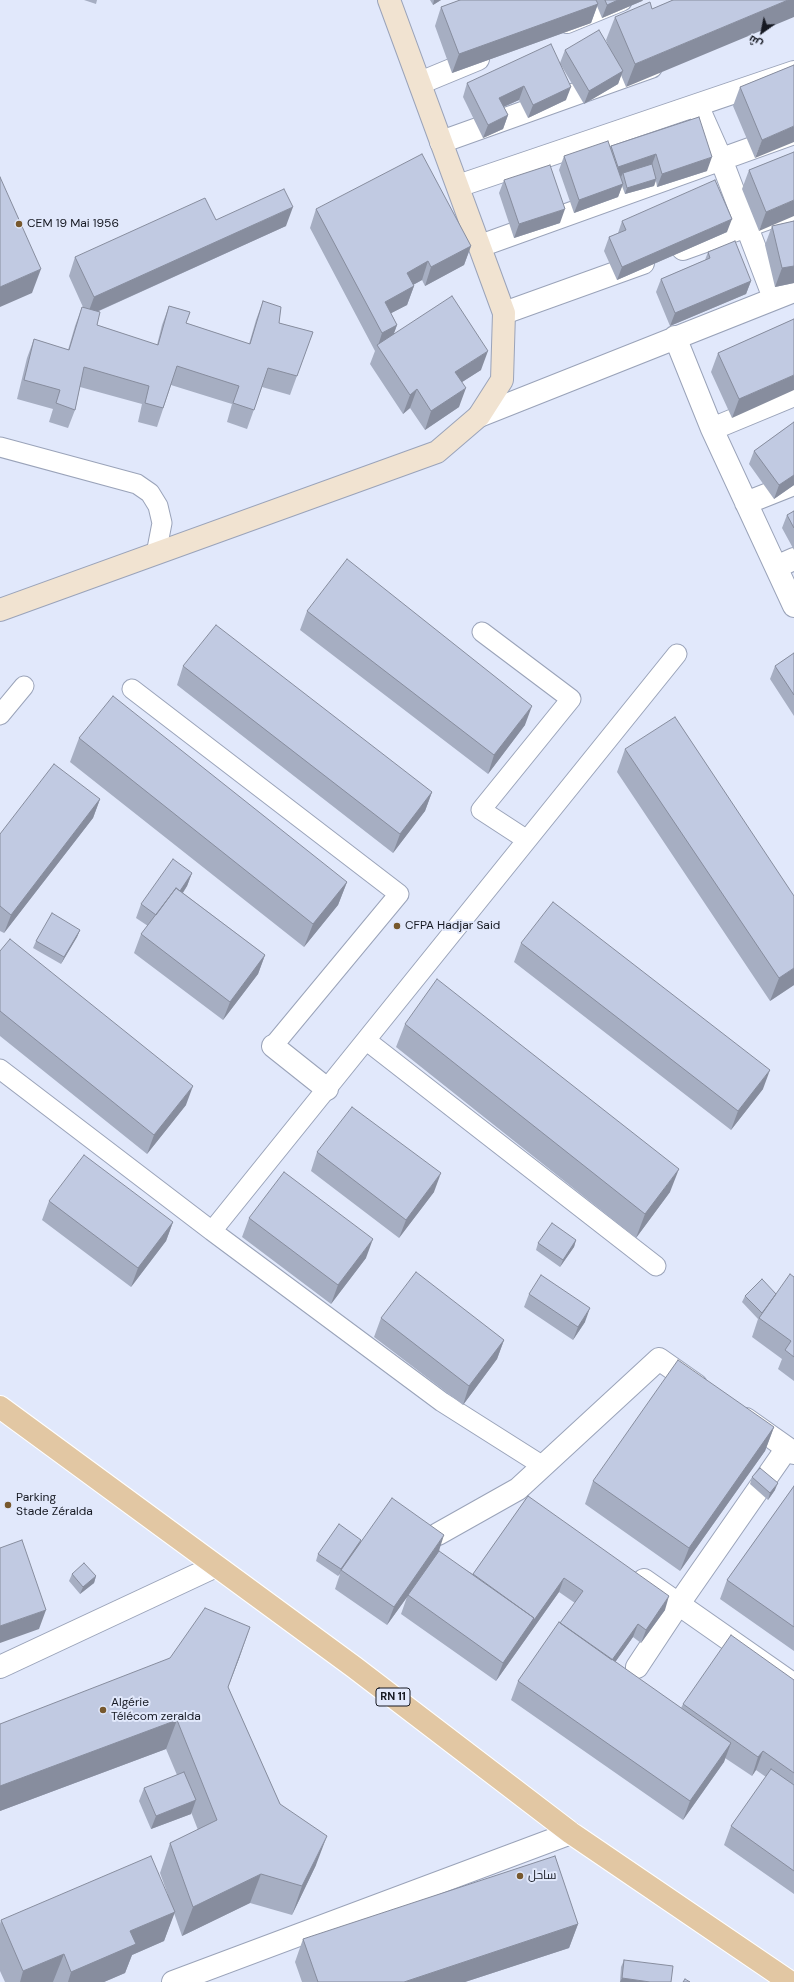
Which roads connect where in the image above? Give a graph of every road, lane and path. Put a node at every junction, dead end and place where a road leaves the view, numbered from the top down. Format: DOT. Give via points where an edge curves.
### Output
graph roads {
  1 [pos="621,0"];
  2 [pos="392,1"];
  3 [pos="549,30"];
  4 [pos="499,50"];
  5 [pos="666,62"];
  6 [pos="794,72"];
  7 [pos="420,83"];
  8 [pos="697,105"];
  9 [pos="794,133"];
  10 [pos="441,142"];
  11 [pos="721,159"];
  12 [pos="458,186"];
  13 [pos="794,210"];
  14 [pos="746,227"];
  15 [pos="480,246"];
  16 [pos="784,294"];
  17 [pos="504,313"];
  18 [pos="675,337"];
  19 [pos="794,395"];
  20 [pos="479,416"];
  21 [pos="712,429"];
  22 [pos="0,447"];
  23 [pos="794,484"];
  24 [pos="746,503"];
  25 [pos="156,554"];
  26 [pos="785,563"];
  27 [pos="794,606"];
  28 [pos="0,610"];
  29 [pos="482,632"];
  30 [pos="677,654"];
  31 [pos="24,686"];
  32 [pos="132,689"];
  33 [pos="0,714"];
  34 [pos="527,840"];
  35 [pos="367,1042"];
  36 [pos="273,1046"];
  37 [pos="0,1069"];
  38 [pos="327,1089"];
  39 [pos="212,1232"];
  40 [pos="656,1266"];
  41 [pos="711,1395"];
  42 [pos="0,1407"];
  43 [pos="730,1408"];
  44 [pos="791,1451"];
  45 [pos="544,1466"];
  46 [pos="518,1489"];
  47 [pos="537,1503"];
  48 [pos="438,1534"];
  49 [pos="216,1566"];
  50 [pos="627,1568"];
  51 [pos="678,1605"];
  52 [pos="0,1667"];
  53 [pos="637,1667"];
  54 [pos="794,1685"];
  55 [pos="572,1833"];
  56 [pos="172,1982"];
  57 [pos="790,1982"];
  1 -- 3 [label="street"];
  2 -- 7 [label="main road"];
  4 -- 7 [label="street"];
  5 -- 10 [label="street"];
  6 -- 8 [label="street"];
  7 -- 10 [label="main road"];
  8 -- 11 [label="street"];
  8 -- 12 [label="street"];
  9 -- 11 [label="street"];
  10 -- 12 [label="main road"];
  11 -- 14 [label="street"];
  11 -- 15 [label="street"];
  12 -- 15 [label="main road"];
  13 -- 14 [label="street"];
  14 -- 16 [label="street"];
  14 -- 17 [label="street"];
  15 -- 17 [label="main road"];
  16 -- 18 [label="street"];
  17 -- 20 [label="main road" via="502,380"];
  18 -- 20 [label="street"];
  18 -- 21 [label="street"];
  19 -- 21 [label="street"];
  20 -- 25 [label="main road" via="437,452"];
  21 -- 24 [label="street"];
  22 -- 25 [label="lane" via="137,484 150,493 158,506 162,523"];
  23 -- 24 [label="street"];
  24 -- 26 [label="street"];
  25 -- 28 [label="main road"];
  26 -- 27 [label="street"];
  29 -- 34 [label="lane" via="571,699 481,810"];
  30 -- 34 [label="lane"];
  31 -- 33 [label="lane"];
  32 -- 36 [label="lane" via="399,894"];
  34 -- 35 [label="lane"];
  35 -- 38 [label="lane"];
  35 -- 40 [label="lane"];
  36 -- 38 [label="street"];
  37 -- 39 [label="lane"];
  38 -- 39 [label="lane"];
  39 -- 45 [label="lane" via="442,1402"];
  41 -- 45 [label="street" via="659,1359"];
  42 -- 49 [label="main road, RN 11"];
  43 -- 44 [label="street"];
  44 -- 51 [label="street"];
  45 -- 46 [label="street"];
  46 -- 47 [label="street"];
  46 -- 48 [label="street"];
  49 -- 52 [label="street"];
  49 -- 55 [label="main road, RN 11"];
  50 -- 51 [label="street"];
  51 -- 53 [label="street"];
  51 -- 54 [label="street"];
  55 -- 56 [label="street"];
  55 -- 57 [label="main road, RN 11"];
}
